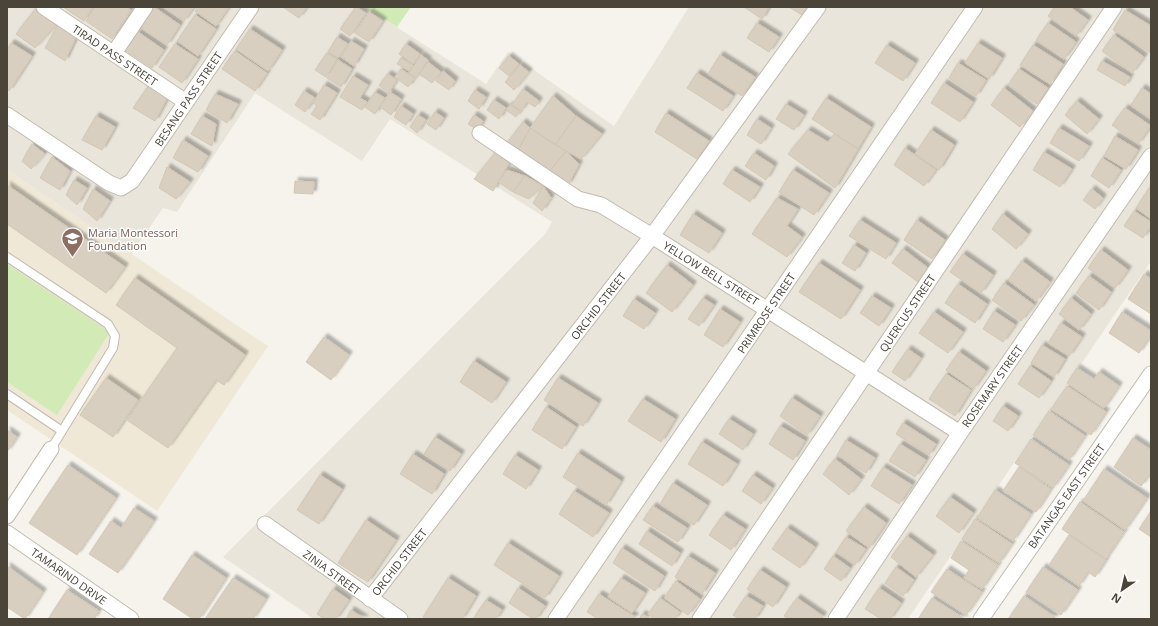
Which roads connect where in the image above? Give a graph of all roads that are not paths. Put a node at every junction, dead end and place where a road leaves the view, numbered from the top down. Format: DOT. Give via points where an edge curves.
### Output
graph roads {
  1 [pos="44,7"];
  2 [pos="145,7"];
  3 [pos="252,7"];
  4 [pos="818,7"];
  5 [pos="976,7"];
  6 [pos="1114,7"];
  7 [pos="114,53"];
  8 [pos="186,102"];
  9 [pos="7,115"];
  10 [pos="480,133"];
  11 [pos="1151,156"];
  12 [pos="652,236"];
  13 [pos="7,257"];
  14 [pos="768,310"];
  15 [pos="867,372"];
  16 [pos="1151,374"];
  17 [pos="7,394"];
  18 [pos="62,431"];
  19 [pos="960,433"];
  20 [pos="51,449"];
  21 [pos="7,516"];
  22 [pos="265,524"];
  23 [pos="7,533"];
  24 [pos="370,599"];
  25 [pos="131,619"];
  26 [pos="400,619"];
  27 [pos="556,619"];
  28 [pos="700,619"];
  29 [pos="836,619"];
  30 [pos="981,619"];
  1 -- 7 [label="street, TIRAD PASS STREET"];
  2 -- 7 [label="street"];
  3 -- 8 [label="street, BESANG PASS STREET"];
  4 -- 12 [label="street, ORCHID STREET"];
  5 -- 14 [label="street, PRIMROSE STREET"];
  6 -- 15 [label="street, QUERCUS STREET"];
  7 -- 8 [label="street, TIRAD PASS STREET"];
  8 -- 9 [label="street, BESANG PASS STREET" via="132,181 121,188 109,183"];
  10 -- 12 [label="street, YELLOW BELL STREET" via="578,199 601,205"];
  11 -- 19 [label="street, ROSEMARY STREET"];
  12 -- 14 [label="street, YELLOW BELL STREET"];
  12 -- 24 [label="street, ORCHID STREET"];
  13 -- 18 [label="lane" via="108,324 115,336 113,348"];
  14 -- 15 [label="street, YELLOW BELL STREET"];
  14 -- 27 [label="street, PRIMROSE STREET"];
  15 -- 19 [label="street, YELLOW BELL STREET"];
  15 -- 28 [label="street, QUERCUS STREET"];
  16 -- 30 [label="street, BATANGAS EAST STREET"];
  17 -- 18 [label="lane"];
  18 -- 20 [label="lane"];
  19 -- 29 [label="street, ROSEMARY STREET"];
  20 -- 21 [label="street"];
  22 -- 24 [label="street, ZINIA STREET"];
  23 -- 25 [label="street, TAMARIND DRIVE"];
  24 -- 26 [label="street, ZINIA STREET"];
}
